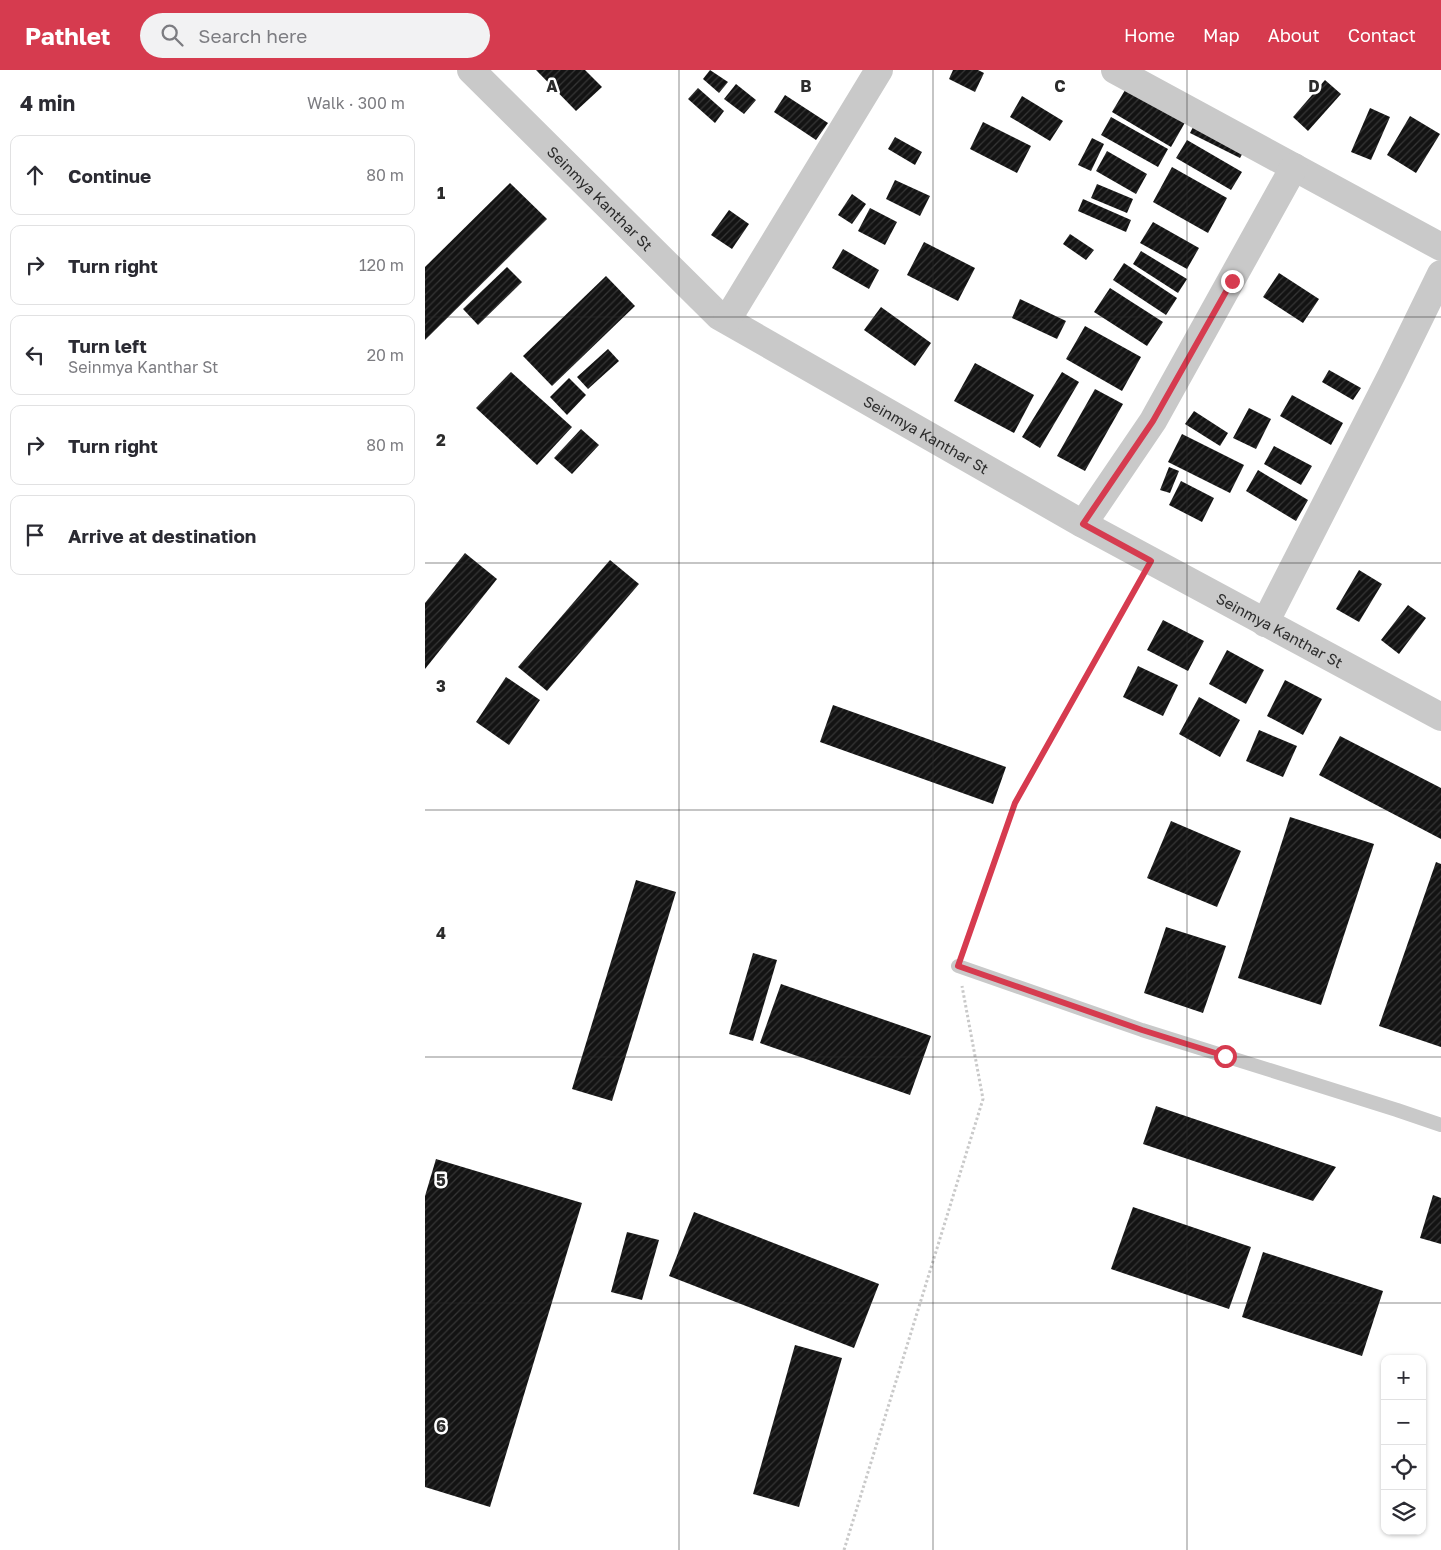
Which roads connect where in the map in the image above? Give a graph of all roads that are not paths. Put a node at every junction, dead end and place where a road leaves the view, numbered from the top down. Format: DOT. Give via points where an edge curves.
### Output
graph roads {
  1 [pos="471,70"];
  2 [pos="879,70"];
  3 [pos="1115,70"];
  4 [pos="1294,167"];
  5 [pos="1441,247"];
  6 [pos="1441,274"];
  7 [pos="727,320"];
  8 [pos="1083,524"];
  9 [pos="1265,623"];
  10 [pos="1441,717"];
  11 [pos="958,966"];
  12 [pos="1441,1125"];
  1 -- 7 [label="street, Seinmya Kanthar St" via="719,316"];
  2 -- 7 [label="street"];
  3 -- 4 [label="street"];
  4 -- 5 [label="street"];
  4 -- 8 [label="street" via="1153,421"];
  6 -- 9 [label="street"];
  7 -- 8 [label="street, Seinmya Kanthar St"];
  8 -- 9 [label="street, Seinmya Kanthar St"];
  9 -- 10 [label="street, Seinmya Kanthar St"];
  11 -- 12 [label="lane" via="1142,1030"];
}
